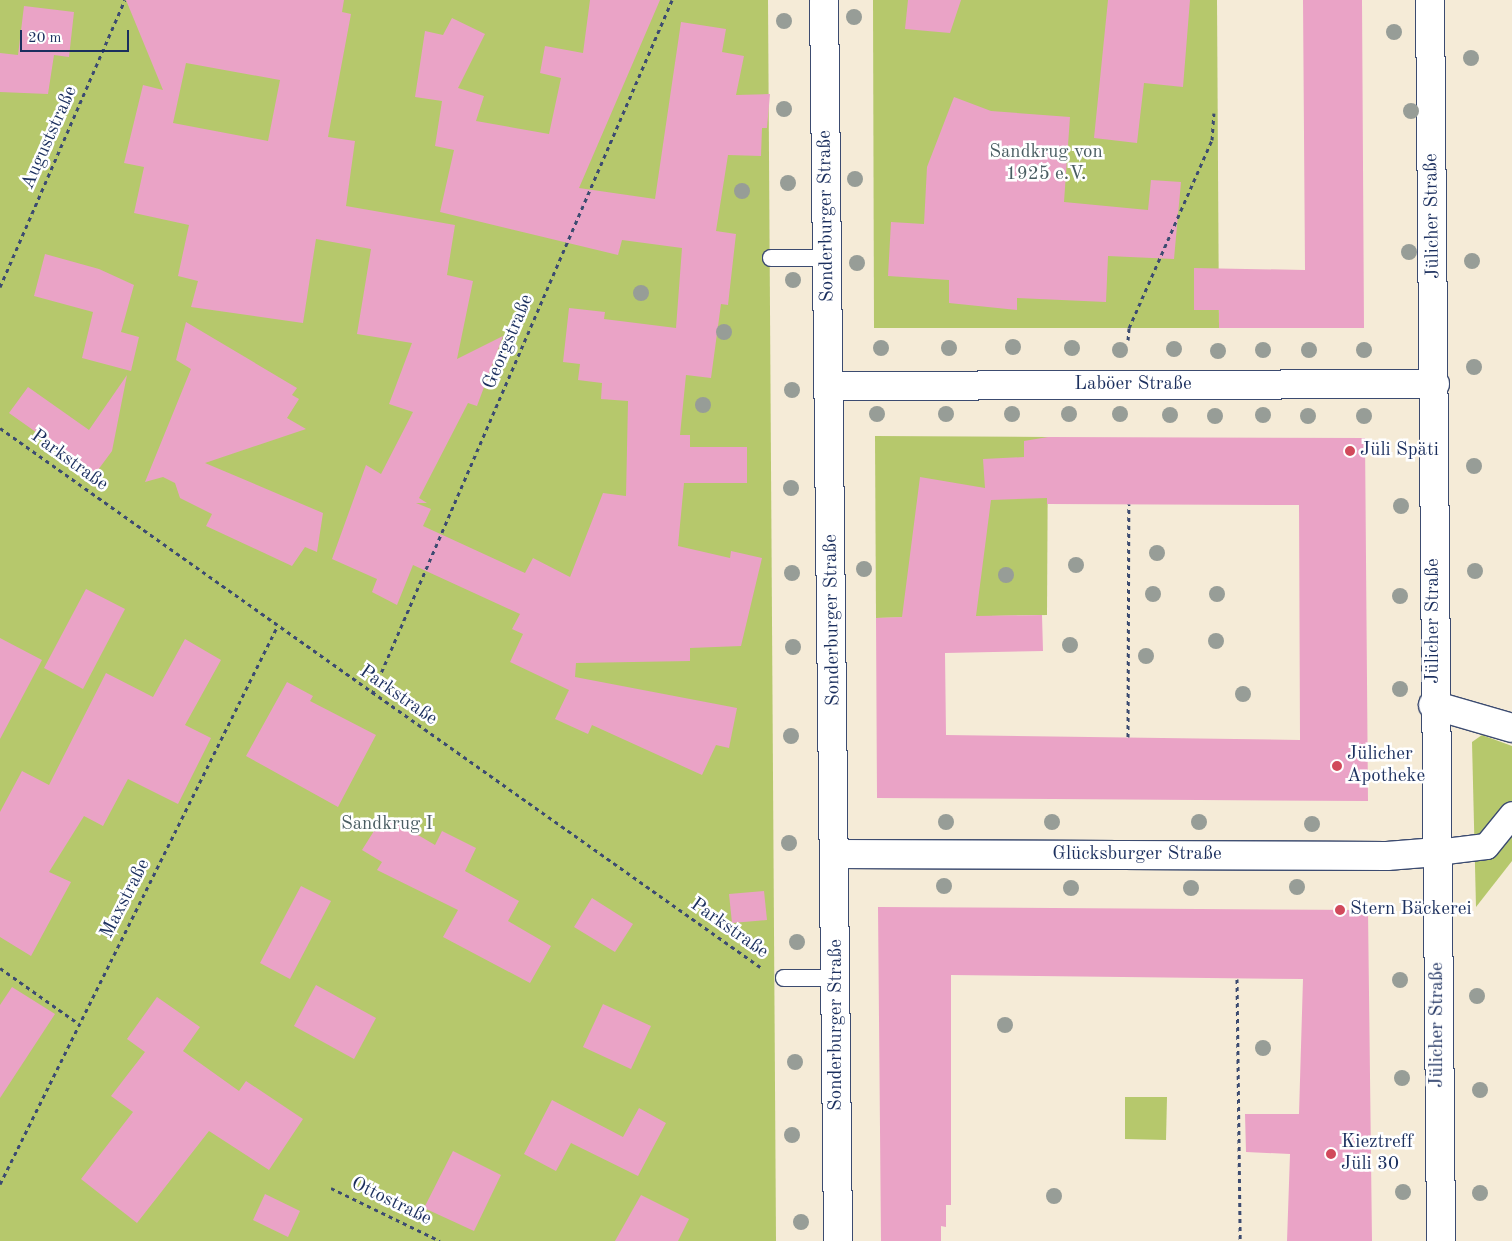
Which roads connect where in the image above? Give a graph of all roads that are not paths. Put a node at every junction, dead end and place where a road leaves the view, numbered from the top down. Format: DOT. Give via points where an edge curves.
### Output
graph roads {
  1 [pos="824,0"];
  2 [pos="1430,0"];
  3 [pos="771,258"];
  4 [pos="828,258"];
  5 [pos="1435,384"];
  6 [pos="831,386"];
  7 [pos="1433,705"];
  8 [pos="1512,728"];
  9 [pos="1512,814"];
  10 [pos="1437,852"];
  11 [pos="836,854"];
  12 [pos="784,978"];
  13 [pos="836,978"];
  14 [pos="838,1241"];
  15 [pos="1441,1241"];
  1 -- 4 [label="street, Sonderburger Straße"];
  2 -- 5 [label="street, Jülicher Straße"];
  3 -- 4 [label="lane"];
  4 -- 6 [label="street, Sonderburger Straße"];
  5 -- 6 [label="street, Laböer Straße"];
  5 -- 7 [label="street, Jülicher Straße"];
  6 -- 11 [label="street, Sonderburger Straße"];
  7 -- 8 [label="street"];
  7 -- 10 [label="street, Jülicher Straße"];
  9 -- 10 [label="street" via="1486,846"];
  10 -- 11 [label="street, Glücksburger Straße" via="1387,856"];
  10 -- 15 [label="street, Jülicher Straße"];
  11 -- 13 [label="street, Sonderburger Straße"];
  12 -- 13 [label="lane"];
  13 -- 14 [label="street, Sonderburger Straße"];
}
